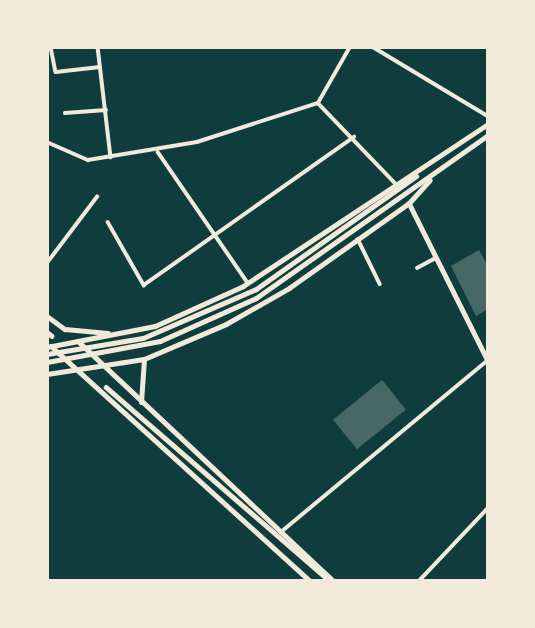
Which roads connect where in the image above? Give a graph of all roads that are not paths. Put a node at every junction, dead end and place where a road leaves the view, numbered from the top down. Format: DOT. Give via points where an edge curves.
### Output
graph roads {
  1 [pos="51,47"];
  2 [pos="98,47"];
  3 [pos="350,47"];
  4 [pos="373,47"];
  5 [pos="100,66"];
  6 [pos="318,103"];
  7 [pos="106,110"];
  8 [pos="65,113"];
  9 [pos="488,116"];
  10 [pos="488,124"];
  11 [pos="488,135"];
  12 [pos="354,137"];
  13 [pos="47,142"];
  14 [pos="158,152"];
  15 [pos="111,157"];
  16 [pos="421,172"];
  17 [pos="430,178"];
  18 [pos="396,184"];
  19 [pos="97,197"];
  20 [pos="409,203"];
  21 [pos="108,222"];
  22 [pos="212,235"];
  23 [pos="358,239"];
  24 [pos="436,258"];
  25 [pos="47,263"];
  26 [pos="417,268"];
  27 [pos="247,283"];
  28 [pos="380,284"];
  29 [pos="47,316"];
  30 [pos="126,334"];
  31 [pos="78,341"];
  32 [pos="49,346"];
  33 [pos="47,354"];
  34 [pos="144,359"];
  35 [pos="488,360"];
  36 [pos="47,362"];
  37 [pos="102,365"];
  38 [pos="74,370"];
  39 [pos="47,374"];
  40 [pos="106,387"];
  41 [pos="141,402"];
  42 [pos="488,508"];
  43 [pos="281,533"];
  44 [pos="310,581"];
  45 [pos="332,581"];
  46 [pos="419,581"];
  1 -- 5 [label="street" via="56,72"];
  2 -- 5 [label="street"];
  3 -- 6 [label="street"];
  4 -- 9 [label="street"];
  5 -- 7 [label="street"];
  6 -- 12 [label="street"];
  6 -- 14 [label="street"];
  7 -- 8 [label="street"];
  7 -- 15 [label="street"];
  10 -- 16 [label="main road"];
  11 -- 17 [label="main road"];
  12 -- 18 [label="street"];
  12 -- 22 [label="street"];
  13 -- 15 [label="street" via="72,157"];
  14 -- 15 [label="street"];
  14 -- 22 [label="street"];
  16 -- 18 [label="main road"];
  16 -- 33 [label="main road" via="256,289 170,329"];
  17 -- 20 [label="main road"];
  17 -- 36 [label="main road" via="256,298 160,341"];
  18 -- 27 [label="main road"];
  19 -- 25 [label="street"];
  20 -- 23 [label="main road"];
  20 -- 24 [label="main road"];
  21 -- 22 [label="street" via="144,285"];
  22 -- 27 [label="street"];
  23 -- 28 [label="street"];
  23 -- 34 [label="main road" via="226,324"];
  24 -- 26 [label="street"];
  24 -- 35 [label="main road"];
  27 -- 30 [label="main road"];
  29 -- 30 [label="main road" via="65,329"];
  30 -- 31 [label="main road"];
  31 -- 32 [label="main road"];
  31 -- 37 [label="main road"];
  32 -- 38 [label="main road"];
  34 -- 37 [label="main road"];
  34 -- 41 [label="main road"];
  35 -- 43 [label="street"];
  37 -- 38 [label="main road"];
  37 -- 41 [label="main road"];
  38 -- 39 [label="main road"];
  38 -- 44 [label="main road"];
  40 -- 45 [label="main road"];
  41 -- 43 [label="main road"];
  42 -- 46 [label="street"];
  43 -- 45 [label="main road"];
}
